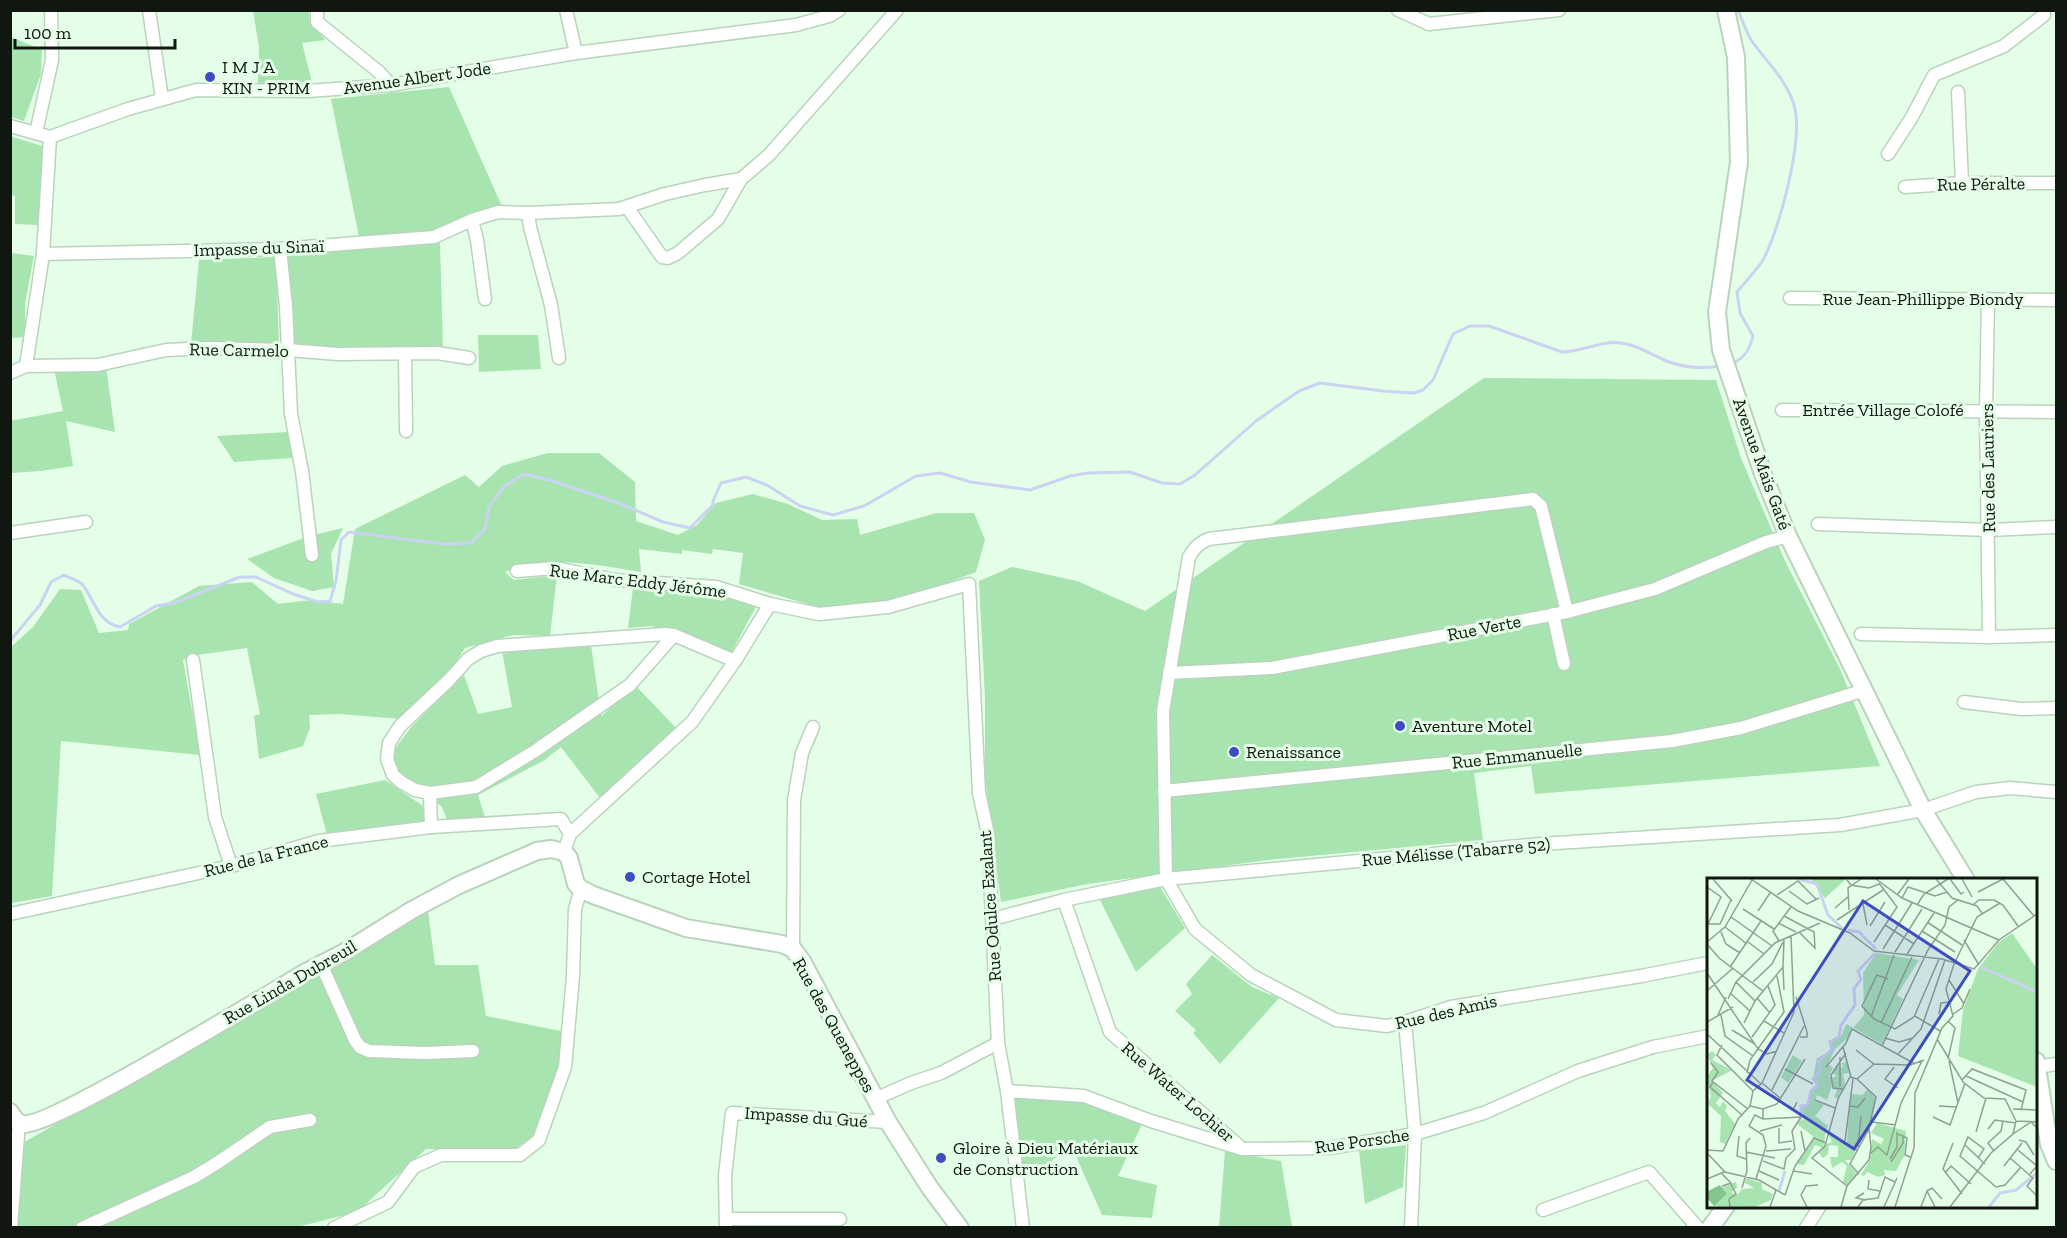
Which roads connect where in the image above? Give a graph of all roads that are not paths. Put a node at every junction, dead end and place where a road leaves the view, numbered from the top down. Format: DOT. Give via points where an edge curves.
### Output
graph roads {
  1 [pos="51,10"];
  2 [pos="149,10"];
  3 [pos="317,10"];
  4 [pos="566,10"];
  5 [pos="897,10"];
  6 [pos="1398,10"];
  7 [pos="1559,10"];
  8 [pos="1726,10"];
  9 [pos="834,14"];
  10 [pos="2046,14"];
  11 [pos="576,53"];
  12 [pos="391,86"];
  13 [pos="1958,92"];
  14 [pos="162,99"];
  15 [pos="10,126"];
  16 [pos="36,133"];
  17 [pos="50,136"];
  18 [pos="1888,154"];
  19 [pos="741,179"];
  20 [pos="1962,183"];
  21 [pos="2056,183"];
  22 [pos="1905,187"];
  23 [pos="627,207"];
  24 [pos="528,213"];
  25 [pos="472,220"];
  26 [pos="280,249"];
  27 [pos="43,254"];
  28 [pos="1790,298"];
  29 [pos="485,299"];
  30 [pos="1988,299"];
  31 [pos="2056,300"];
  32 [pos="288,350"];
  33 [pos="405,354"];
  34 [pos="469,358"];
  35 [pos="559,358"];
  36 [pos="26,366"];
  37 [pos="10,373"];
  38 [pos="1782,410"];
  39 [pos="1986,410"];
  40 [pos="2056,412"];
  41 [pos="406,431"];
  42 [pos="86,522"];
  43 [pos="1818,524"];
  44 [pos="2056,527"];
  45 [pos="1989,530"];
  46 [pos="10,533"];
  47 [pos="1788,536"];
  48 [pos="312,555"];
  49 [pos="517,571"];
  50 [pos="969,584"];
  51 [pos="770,604"];
  52 [pos="1568,612"];
  53 [pos="1553,614"];
  54 [pos="1861,634"];
  55 [pos="674,635"];
  56 [pos="2056,635"];
  57 [pos="1989,637"];
  58 [pos="193,660"];
  59 [pos="735,661"];
  60 [pos="1564,664"];
  61 [pos="1168,673"];
  62 [pos="1865,690"];
  63 [pos="1964,702"];
  64 [pos="2056,708"];
  65 [pos="813,727"];
  66 [pos="1164,791"];
  67 [pos="2056,792"];
  68 [pos="430,793"];
  69 [pos="1923,810"];
  70 [pos="431,827"];
  71 [pos="570,834"];
  72 [pos="564,852"];
  73 [pos="231,866"];
  74 [pos="1965,878"];
  75 [pos="1166,879"];
  76 [pos="581,889"];
  77 [pos="1065,900"];
  78 [pos="10,914"];
  79 [pos="993,919"];
  80 [pos="793,948"];
  81 [pos="1707,963"];
  82 [pos="321,964"];
  83 [pos="1405,1022"];
  84 [pos="1707,1036"];
  85 [pos="998,1043"];
  86 [pos="473,1051"];
  87 [pos="2056,1064"];
  88 [pos="2037,1065"];
  89 [pos="2037,1071"];
  90 [pos="1007,1091"];
  91 [pos="875,1099"];
  92 [pos="15,1117"];
  93 [pos="310,1120"];
  94 [pos="888,1122"];
  95 [pos="1415,1134"];
  96 [pos="1242,1149"];
  97 [pos="14,1154"];
  98 [pos="2056,1161"];
  99 [pos="1724,1208"];
  100 [pos="1819,1208"];
  101 [pos="1543,1210"];
  102 [pos="840,1219"];
  103 [pos="726,1223"];
  104 [pos="11,1227"];
  105 [pos="82,1227"];
  106 [pos="334,1227"];
  107 [pos="960,1227"];
  108 [pos="1023,1227"];
  109 [pos="1411,1227"];
  110 [pos="1698,1227"];
  111 [pos="1710,1227"];
  112 [pos="1806,1227"];
  1 -- 16 [label="street" via="52,60"];
  2 -- 14 [label="street"];
  3 -- 12 [label="street" via="317,22"];
  4 -- 11 [label="street"];
  5 -- 19 [label="street" via="769,155"];
  6 -- 7 [label="street" via="1429,24"];
  8 -- 47 [label="street, Avenue Maïs Gaté" via="1736,57 1739,162 1717,312 1721,350"];
  9 -- 11 [label="street, Avenue Albert Jode" via="786,26"];
  10 -- 18 [label="street" via="2004,46 1934,75"];
  11 -- 12 [label="street, Avenue Albert Jode"];
  12 -- 14 [label="street, Avenue Albert Jode" via="308,92 196,90"];
  13 -- 20 [label="street"];
  14 -- 17 [label="street, Avenue Albert Jode"];
  15 -- 16 [label="street"];
  16 -- 17 [label="street"];
  17 -- 27 [label="street"];
  19 -- 23 [label="street, Impasse du Sinaï" via="665,194"];
  19 -- 23 [label="street" via="718,219 668,258 662,258"];
  20 -- 21 [label="street, Rue Péralte"];
  20 -- 22 [label="street, Rue Péralte"];
  23 -- 24 [label="street, Impasse du Sinaï"];
  24 -- 25 [label="street, Impasse du Sinaï" via="498,212"];
  24 -- 35 [label="street" via="551,305"];
  25 -- 26 [label="street, Impasse du Sinaï" via="434,237"];
  25 -- 29 [label="street"];
  26 -- 27 [label="street, Impasse du Sinaï"];
  26 -- 32 [label="street"];
  27 -- 36 [label="street"];
  28 -- 30 [label="street, Rue Jean-Phillippe Biondy"];
  30 -- 31 [label="street, Rue Jean-Phillippe Biondy"];
  30 -- 39 [label="street, Rue des Lauriers"];
  32 -- 33 [label="street, Rue Carmelo"];
  32 -- 36 [label="street, Rue Carmelo" via="166,350 98,365"];
  32 -- 48 [label="street" via="291,414"];
  33 -- 34 [label="street, Rue Carmelo"];
  33 -- 41 [label="street"];
  36 -- 37 [label="street, Rue Carmelo"];
  38 -- 39 [label="street, Entrée Village Colofé"];
  39 -- 40 [label="street, Entrée Village Colofé"];
  39 -- 45 [label="street, Rue des Lauriers"];
  42 -- 46 [label="street"];
  43 -- 45 [label="street"];
  44 -- 45 [label="street"];
  45 -- 57 [label="street, Rue des Lauriers"];
  47 -- 52 [label="street, Rue Verte" via="1655,589"];
  47 -- 62 [label="street, Avenue Maïs Gaté"];
  49 -- 51 [label="street, Rue Marc Eddy Jérôme" via="555,568 615,580 716,587"];
  50 -- 51 [label="street, Rue Marc Eddy Jérôme" via="888,607 819,614"];
  50 -- 79 [label="street, Rue Odulce Exalant" via="979,793 988,834"];
  51 -- 59 [label="street"];
  52 -- 53 [label="street, Rue Verte"];
  52 -- 61 [label="street" via="1541,506 1533,499 1209,539 1193,549 1189,557"];
  53 -- 60 [label="street"];
  53 -- 61 [label="street, Rue Verte" via="1272,668"];
  54 -- 57 [label="street"];
  55 -- 59 [label="street"];
  55 -- 68 [label="street" via="630,686 535,751 476,787"];
  55 -- 68 [label="street" via="497,645 468,659 400,726 389,743 387,759 393,776"];
  56 -- 57 [label="street"];
  58 -- 73 [label="street" via="215,817"];
  59 -- 71 [label="street" via="684,730"];
  61 -- 66 [label="street" via="1163,711"];
  62 -- 66 [label="street, Rue Emmanuelle" via="1741,728 1672,741"];
  62 -- 69 [label="street, Avenue Maïs Gaté"];
  63 -- 64 [label="street" via="2021,709"];
  65 -- 80 [label="street, Rue des Queneppes" via="801,753 794,800"];
  66 -- 75 [label="street"];
  67 -- 69 [label="street, Rue Mélisse (Tabarre 52)" via="2010,788 1976,792"];
  68 -- 70 [label="street"];
  69 -- 74 [label="street, Avenue Maïs Gaté"];
  69 -- 75 [label="street, Rue Mélisse (Tabarre 52)" via="1840,825 1541,844"];
  70 -- 71 [label="street, Rue de la France" via="561,819"];
  70 -- 73 [label="street, Rue de la France" via="319,841"];
  71 -- 72 [label="street"];
  72 -- 76 [label="street"];
  72 -- 82 [label="street, Rue Linda Dubreuil" via="537,851 459,885"];
  73 -- 78 [label="street, Rue de la France"];
  75 -- 77 [label="street, Rue Mélisse (Tabarre 52)"];
  75 -- 83 [label="street, Rue des Amis" via="1195,929 1251,975 1336,1020 1387,1026"];
  76 -- 80 [label="street" via="686,928"];
  76 -- 106 [label="street" via="575,909 565,1067 539,1140 520,1155 441,1155 414,1167 388,1202"];
  77 -- 79 [label="street, Rue Mélisse (Tabarre 52)"];
  77 -- 96 [label="street, Rue Water Lochier" via="1110,1032"];
  79 -- 85 [label="street, Rue Odulce Exalant"];
  80 -- 91 [label="street, Rue des Queneppes"];
  81 -- 83 [label="street, Rue des Amis" via="1451,1007"];
  82 -- 86 [label="street" via="360,1047 369,1051 425,1053"];
  82 -- 92 [label="street, Rue Linda Dubreuil" via="82,1100 36,1123 24,1124"];
  83 -- 95 [label="street"];
  84 -- 95 [label="street, Rue Porsche" via="1653,1047 1578,1071 1484,1113"];
  85 -- 90 [label="street, Rue Odulce Exalant"];
  85 -- 91 [label="street" via="940,1073"];
  87 -- 88 [label="street"];
  89 -- 98 [label="street" via="2049,1144"];
  90 -- 96 [label="street, Rue Porsche" via="1084,1096"];
  90 -- 108 [label="street, Rue Odulce Exalant"];
  91 -- 94 [label="street, Rue des Queneppes"];
  92 -- 97 [label="street"];
  93 -- 105 [label="street" via="270,1127 194,1177"];
  94 -- 103 [label="street, Impasse du Gué" via="732,1113 725,1176"];
  94 -- 107 [label="street, Rue des Queneppes"];
  95 -- 96 [label="street, Rue Porsche" via="1329,1148"];
  95 -- 109 [label="street"];
  97 -- 104 [label="street"];
  99 -- 111 [label="street"];
  100 -- 112 [label="street"];
  101 -- 110 [label="street" via="1649,1172"];
  102 -- 103 [label="street"];
}
